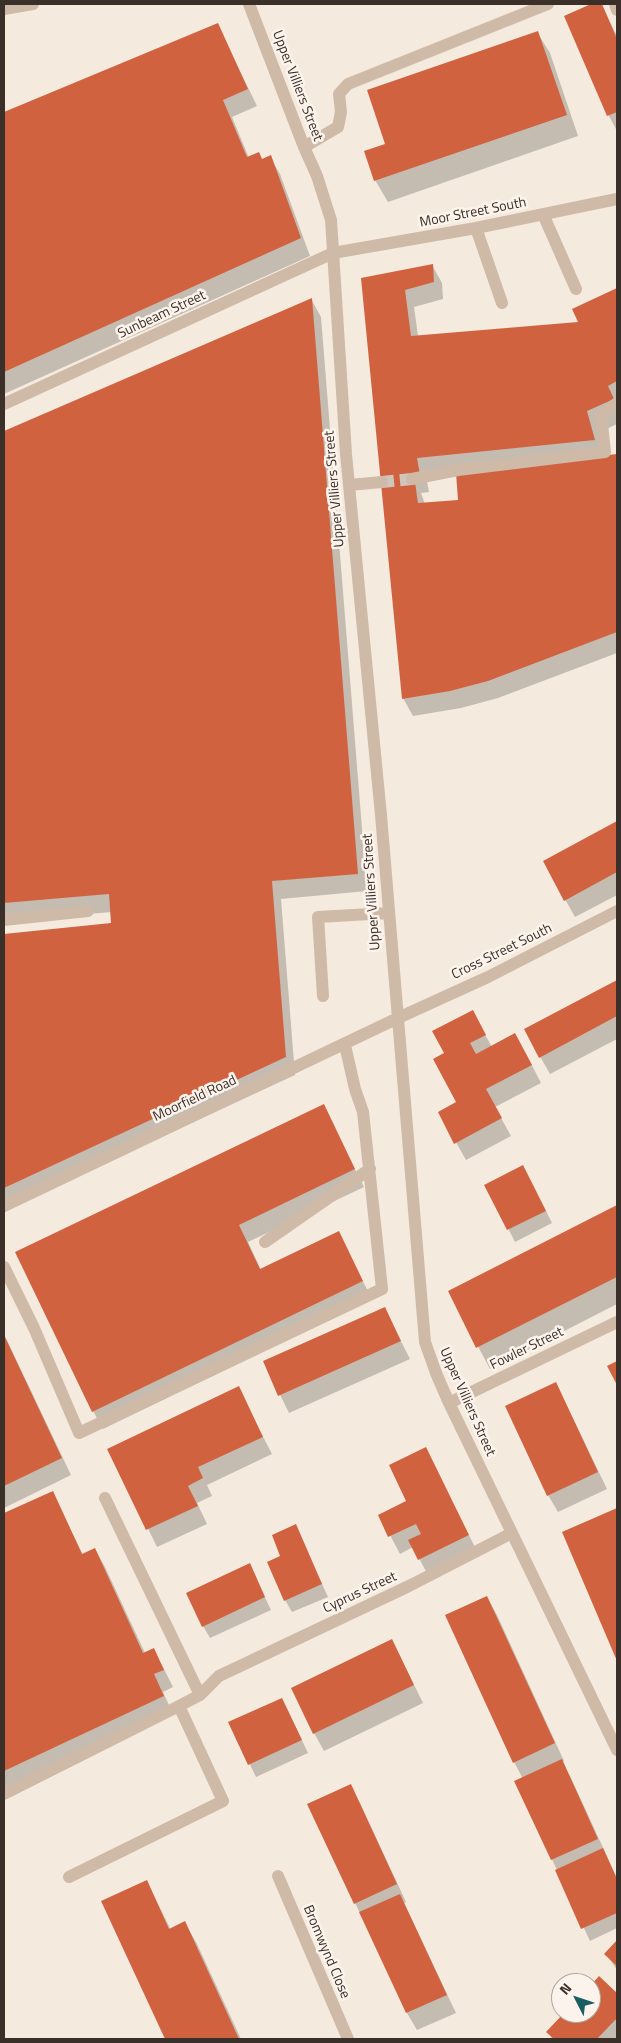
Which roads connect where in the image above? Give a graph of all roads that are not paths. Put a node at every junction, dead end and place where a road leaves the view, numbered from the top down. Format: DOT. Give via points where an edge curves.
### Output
graph roads {
  1 [pos="34,4"];
  2 [pos="248,4"];
  3 [pos="548,4"];
  4 [pos="614,4"];
  5 [pos="4,10"];
  6 [pos="617,10"];
  7 [pos="304,147"];
  8 [pos="617,198"];
  9 [pos="543,214"];
  10 [pos="476,228"];
  11 [pos="333,253"];
  12 [pos="576,289"];
  13 [pos="502,303"];
  14 [pos="617,403"];
  15 [pos="4,404"];
  16 [pos="412,480"];
  17 [pos="382,482"];
  18 [pos="349,485"];
  19 [pos="88,911"];
  20 [pos="617,911"];
  21 [pos="388,913"];
  22 [pos="4,920"];
  23 [pos="323,996"];
  24 [pos="398,1018"];
  25 [pos="345,1045"];
  26 [pos="370,1169"];
  27 [pos="4,1206"];
  28 [pos="265,1242"];
  29 [pos="4,1268"];
  30 [pos="617,1322"];
  31 [pos="449,1402"];
  32 [pos="105,1498"];
  33 [pos="512,1534"];
  34 [pos="200,1696"];
  35 [pos="178,1706"];
  36 [pos="617,1750"];
  37 [pos="4,1794"];
  38 [pos="278,1876"];
  39 [pos="69,1877"];
  40 [pos="348,2039"];
  1 -- 5 [label="street"];
  2 -- 7 [label="street, Upper Villiers Street"];
  3 -- 7 [label="street" via="348,84 339,94 341,112 338,128"];
  4 -- 6 [label="street"];
  7 -- 11 [label="street, Upper Villiers Street" via="331,220"];
  8 -- 9 [label="street, Moor Street South"];
  9 -- 10 [label="street, Moor Street South"];
  9 -- 12 [label="street"];
  10 -- 11 [label="street, Moor Street South"];
  10 -- 13 [label="street"];
  11 -- 15 [label="street, Sunbeam Street"];
  11 -- 18 [label="street, Upper Villiers Street"];
  14 -- 16 [label="street" via="600,415 605,452 458,470"];
  17 -- 18 [label="street"];
  18 -- 21 [label="street, Upper Villiers Street"];
  19 -- 22 [label="street"];
  20 -- 24 [label="street, Cross Street South" via="488,977"];
  21 -- 23 [label="street" via="318,917"];
  21 -- 24 [label="street, Upper Villiers Street"];
  24 -- 25 [label="street, Moorfield Road"];
  24 -- 31 [label="street, Upper Villiers Street" via="425,1342"];
  25 -- 26 [label="street" via="363,1112"];
  25 -- 27 [label="street, Moorfield Road"];
  26 -- 28 [label="street"];
  26 -- 29 [label="street" via="382,1289 79,1433"];
  30 -- 31 [label="street, Fowler Street"];
  31 -- 33 [label="street, Upper Villiers Street"];
  32 -- 34 [label="street"];
  33 -- 34 [label="street, Cyprus Street" via="219,1676"];
  33 -- 36 [label="street, Upper Villiers Street"];
  34 -- 35 [label="street"];
  35 -- 37 [label="street"];
  35 -- 39 [label="street" via="223,1801"];
  38 -- 40 [label="street, Bromwynd Close"];
}
